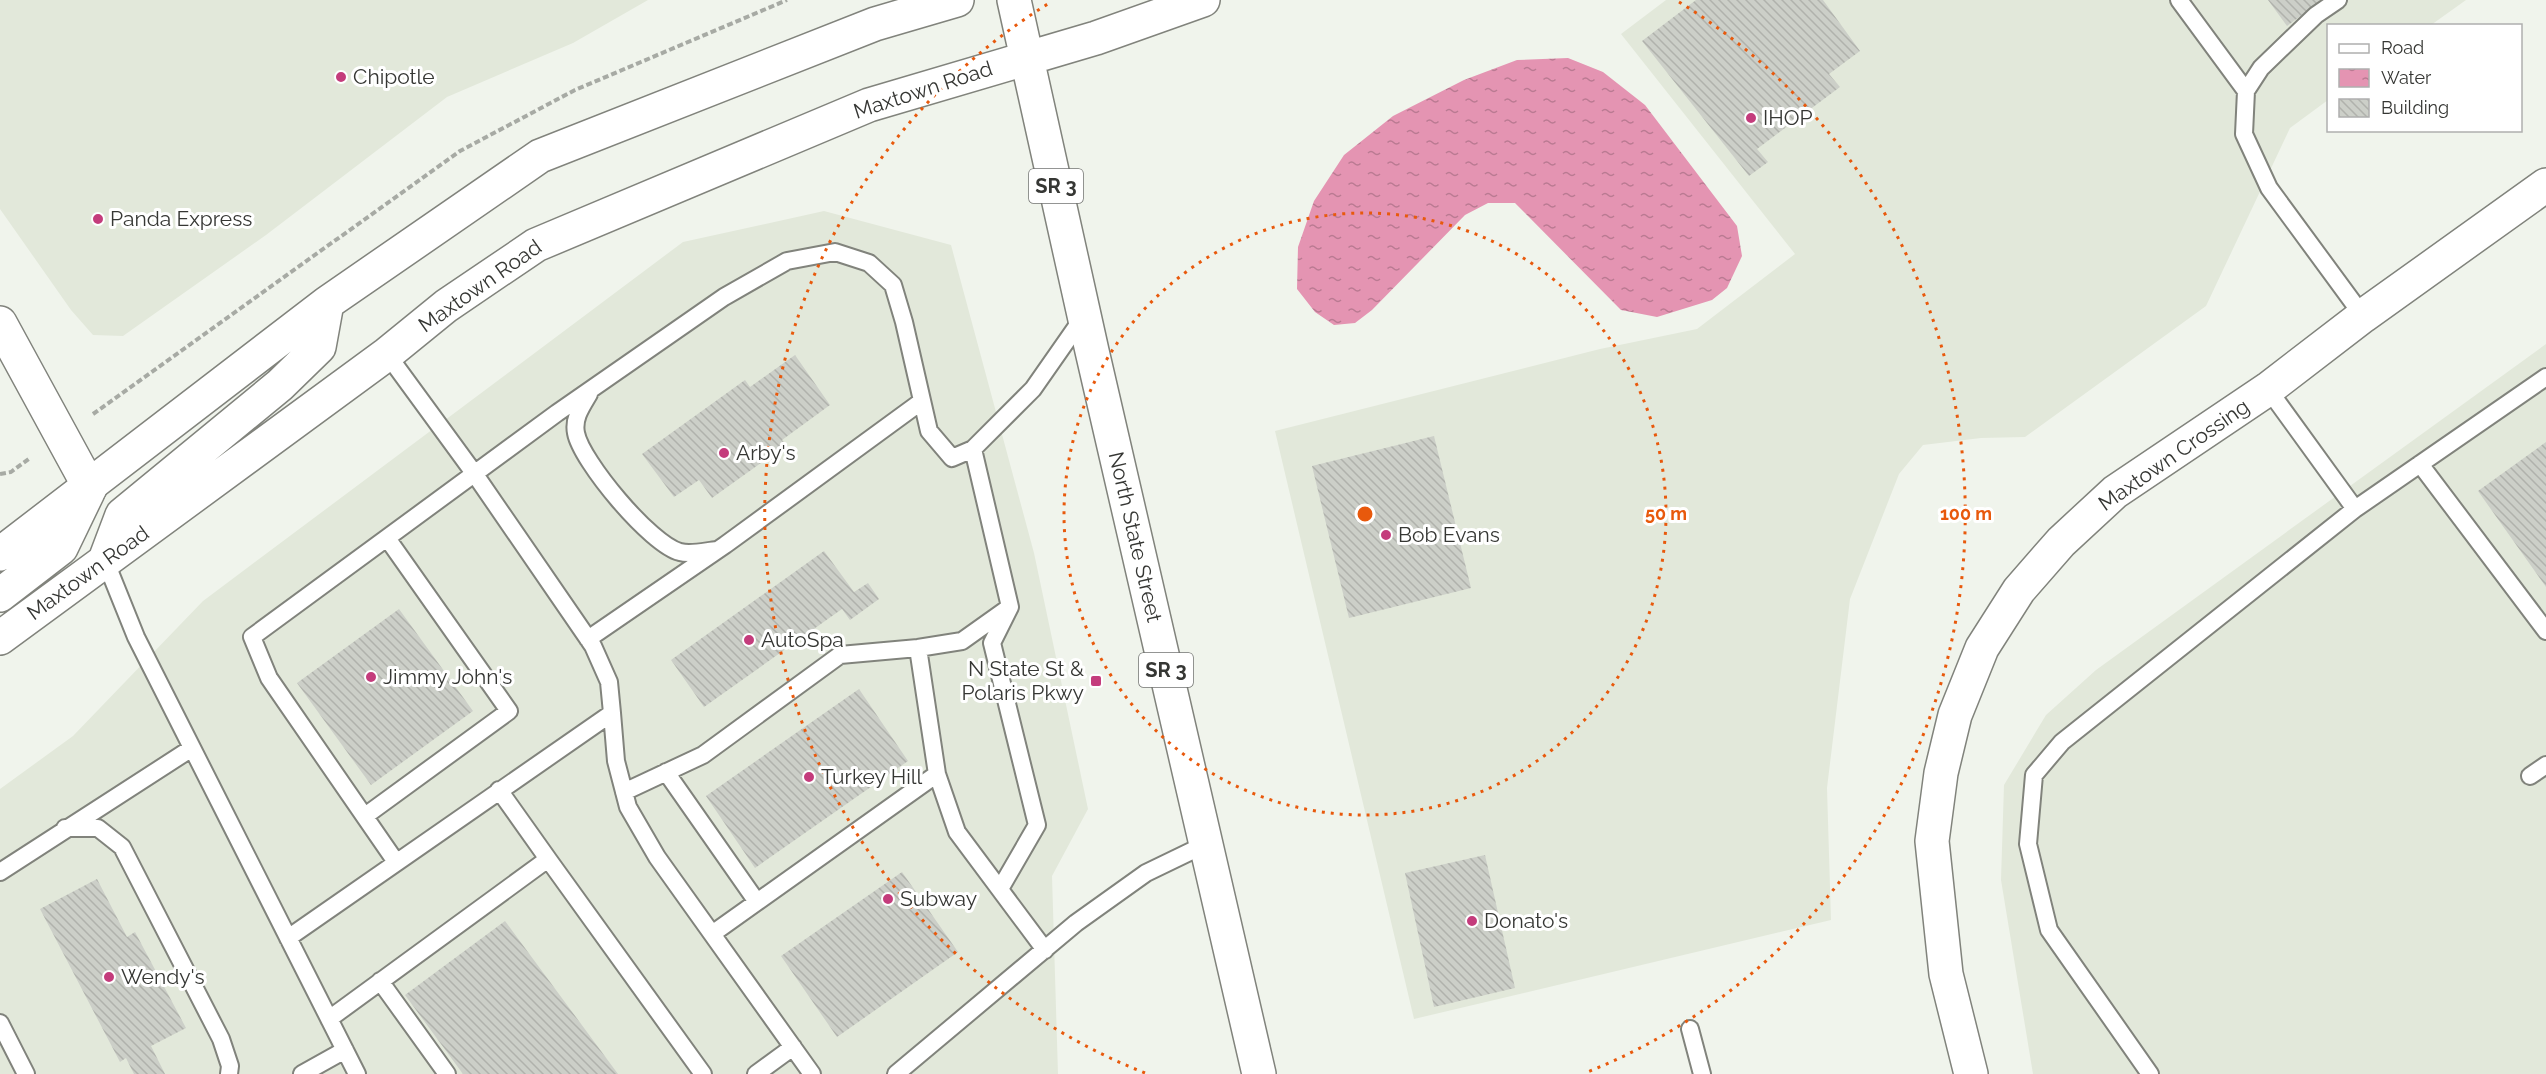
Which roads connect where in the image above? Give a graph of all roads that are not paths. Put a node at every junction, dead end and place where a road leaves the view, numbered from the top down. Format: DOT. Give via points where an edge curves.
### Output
graph roads {
  1 [pos="957,0"];
  2 [pos="1014,0"];
  3 [pos="1203,0"];
  4 [pos="2179,0"];
  5 [pos="2338,0"];
  6 [pos="1027,57"];
  7 [pos="2246,91"];
  8 [pos="2546,185"];
  9 [pos="327,303"];
  10 [pos="1084,315"];
  11 [pos="2363,316"];
  12 [pos="0,323"];
  13 [pos="387,354"];
  14 [pos="2546,377"];
  15 [pos="593,388"];
  16 [pos="2268,389"];
  17 [pos="922,401"];
  18 [pos="974,449"];
  19 [pos="2420,464"];
  20 [pos="474,473"];
  21 [pos="90,488"];
  22 [pos="2355,509"];
  23 [pos="387,538"];
  24 [pos="717,550"];
  25 [pos="0,555"];
  26 [pos="105,560"];
  27 [pos="0,595"];
  28 [pos="1010,607"];
  29 [pos="2546,631"];
  30 [pos="0,638"];
  31 [pos="588,639"];
  32 [pos="918,648"];
  33 [pos="612,713"];
  34 [pos="192,748"];
  35 [pos="2546,765"];
  36 [pos="666,772"];
  37 [pos="937,774"];
  38 [pos="2530,776"];
  39 [pos="499,790"];
  40 [pos="624,792"];
  41 [pos="365,816"];
  42 [pos="65,828"];
  43 [pos="1206,844"];
  44 [pos="548,859"];
  45 [pos="396,862"];
  46 [pos="0,872"];
  47 [pos="1000,889"];
  48 [pos="757,902"];
  49 [pos="712,934"];
  50 [pos="288,938"];
  51 [pos="1045,950"];
  52 [pos="380,981"];
  53 [pos="329,1019"];
  54 [pos="0,1023"];
  55 [pos="1690,1029"];
  56 [pos="793,1047"];
  57 [pos="345,1050"];
  58 [pos="26,1074"];
  59 [pos="229,1074"];
  60 [pos="302,1074"];
  61 [pos="357,1074"];
  62 [pos="447,1074"];
  63 [pos="703,1074"];
  64 [pos="756,1074"];
  65 [pos="812,1074"];
  66 [pos="896,1074"];
  67 [pos="1259,1074"];
  68 [pos="1702,1074"];
  69 [pos="1971,1074"];
  70 [pos="2151,1074"];
  1 -- 9 [label="main road" via="874,24 540,156"];
  2 -- 6 [label="main road, North State Street / SR 3"];
  3 -- 6 [label="main road, Maxtown Road" via="1096,38"];
  4 -- 7 [label="lane"];
  5 -- 7 [label="lane" via="2316,15 2261,68"];
  6 -- 10 [label="main road, North State Street / SR 3"];
  6 -- 13 [label="main road, Maxtown Road" via="869,105 536,244 446,306"];
  7 -- 11 [label="lane" via="2244,134 2269,188"];
  8 -- 11 [label="main road, Maxtown Crossing"];
  9 -- 21 [label="main road"];
  9 -- 26 [label="main road" via="319,347 280,385 122,515"];
  10 -- 18 [label="lane" via="1033,389"];
  10 -- 43 [label="main road, North State Street / SR 3"];
  11 -- 16 [label="main road, Maxtown Crossing"];
  12 -- 21 [label="main road"];
  13 -- 20 [label="lane"];
  13 -- 26 [label="main road, Maxtown Road"];
  14 -- 19 [label="lane"];
  15 -- 17 [label="lane" via="787,261 835,252 869,263 893,285"];
  15 -- 20 [label="lane"];
  15 -- 24 [label="lane" via="577,414 576,433 594,467 651,535 680,552"];
  16 -- 22 [label="lane"];
  16 -- 69 [label="main road, Maxtown Crossing" via="2115,492 2061,542 2026,582 1982,648 1955,715 1941,773 1932,841 1946,974"];
  17 -- 18 [label="lane" via="929,431 952,458"];
  17 -- 24 [label="lane"];
  18 -- 28 [label="lane"];
  19 -- 22 [label="lane"];
  19 -- 29 [label="lane"];
  20 -- 23 [label="lane"];
  20 -- 31 [label="lane"];
  21 -- 25 [label="main road"];
  21 -- 27 [label="main road" via="61,548"];
  22 -- 70 [label="lane" via="2062,742 2034,775 2028,844 2049,930"];
  23 -- 41 [label="lane" via="252,637 269,678"];
  23 -- 41 [label="lane" via="509,711"];
  24 -- 31 [label="lane"];
  26 -- 30 [label="main road, Maxtown Road"];
  26 -- 34 [label="lane" via="136,637"];
  28 -- 32 [label="lane" via="962,641"];
  28 -- 47 [label="lane" via="992,643 1037,825"];
  31 -- 33 [label="lane" via="609,682"];
  32 -- 36 [label="lane" via="840,655 703,755"];
  32 -- 37 [label="lane"];
  33 -- 39 [label="lane"];
  33 -- 40 [label="lane" via="616,761"];
  34 -- 42 [label="lane"];
  34 -- 50 [label="lane"];
  35 -- 38 [label="lane"];
  36 -- 40 [label="lane"];
  36 -- 48 [label="lane"];
  37 -- 47 [label="lane" via="957,832"];
  37 -- 48 [label="lane"];
  39 -- 44 [label="lane"];
  39 -- 45 [label="lane"];
  40 -- 49 [label="lane" via="628,807 657,857"];
  41 -- 45 [label="lane"];
  42 -- 46 [label="lane"];
  42 -- 59 [label="lane" via="98,828 122,847 221,1039"];
  43 -- 51 [label="lane" via="1146,873"];
  43 -- 67 [label="main road, North State Street / SR 3"];
  44 -- 52 [label="lane"];
  44 -- 63 [label="lane"];
  45 -- 50 [label="lane"];
  47 -- 51 [label="lane"];
  48 -- 49 [label="lane"];
  49 -- 56 [label="lane"];
  50 -- 53 [label="lane"];
  51 -- 66 [label="lane"];
  52 -- 53 [label="lane"];
  52 -- 62 [label="lane"];
  53 -- 57 [label="lane"];
  54 -- 58 [label="lane"];
  55 -- 68 [label="lane"];
  56 -- 64 [label="lane"];
  56 -- 65 [label="lane"];
  57 -- 60 [label="lane"];
  57 -- 61 [label="lane"];
}
